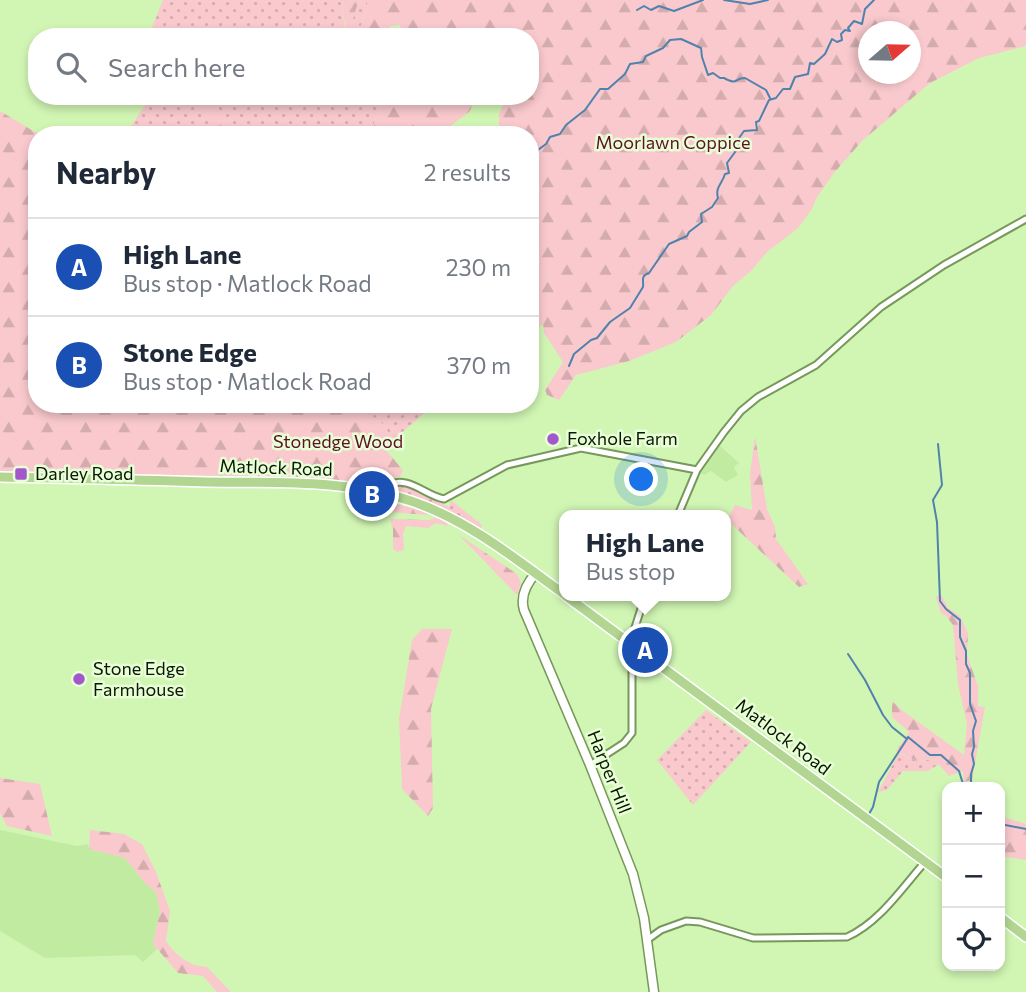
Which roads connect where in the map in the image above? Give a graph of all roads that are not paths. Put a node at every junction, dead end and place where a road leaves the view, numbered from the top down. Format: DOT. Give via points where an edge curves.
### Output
graph roads {
  1 [pos="1026,219"];
  2 [pos="697,470"];
  3 [pos="0,477"];
  4 [pos="383,493"];
  5 [pos="680,510"];
  6 [pos="536,573"];
  7 [pos="559,590"];
  8 [pos="573,601"];
  9 [pos="644,601"];
  10 [pos="633,645"];
  11 [pos="590,765"];
  12 [pos="925,862"];
  13 [pos="942,874"];
  14 [pos="1005,921"];
  15 [pos="1026,937"];
  16 [pos="647,940"];
  17 [pos="651,990"];
  1 -- 2 [label="street" via="944,265 881,307 816,365 758,397 741,411"];
  2 -- 4 [label="street" via="581,448 507,465 444,499 395,482"];
  2 -- 5 [label="street"];
  3 -- 4 [label="main road, Matlock Road" via="320,484"];
  4 -- 6 [label="main road, Matlock Road" via="442,513"];
  6 -- 7 [label="main road, Matlock Road"];
  6 -- 11 [label="street, Harper Hill" via="521,601"];
  8 -- 10 [label="main road, Matlock Road"];
  9 -- 10 [label="street"];
  10 -- 11 [label="street" via="632,733"];
  10 -- 12 [label="main road, Matlock Road"];
  11 -- 16 [label="street, Harper Hill" via="633,874"];
  12 -- 13 [label="main road, Matlock Road"];
  12 -- 16 [label="street" via="873,920 847,937 753,938 686,921"];
  14 -- 15 [label="main road"];
  16 -- 17 [label="street, Harper Hill"];
}
